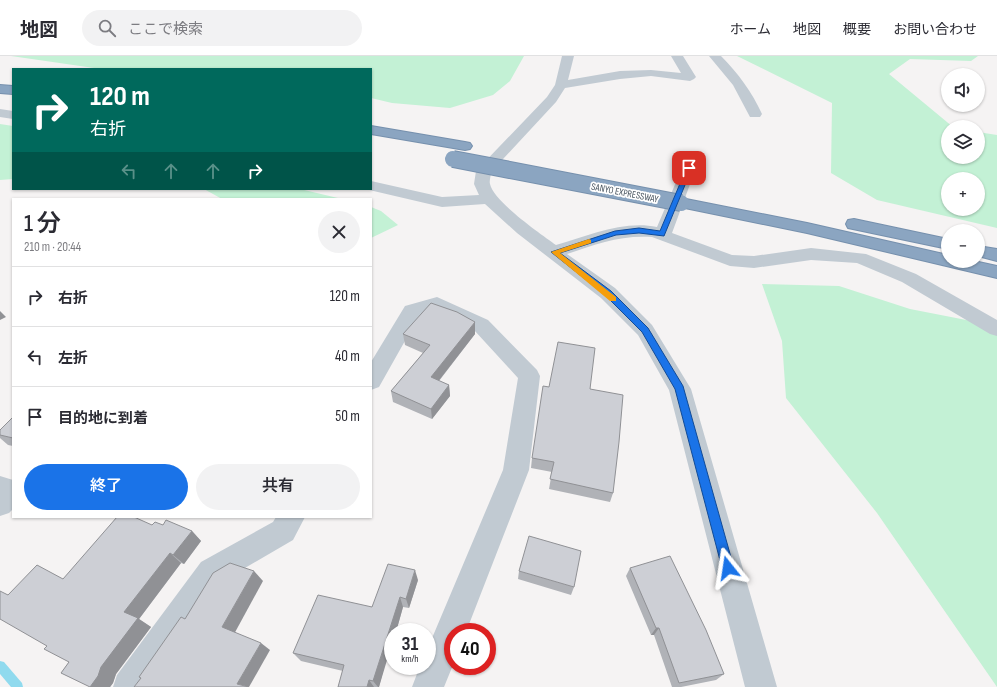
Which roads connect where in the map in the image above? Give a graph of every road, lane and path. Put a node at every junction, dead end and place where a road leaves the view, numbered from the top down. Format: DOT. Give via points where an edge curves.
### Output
graph roads {
  1 [pos="568,56"];
  2 [pos="677,56"];
  3 [pos="715,56"];
  4 [pos="0,77"];
  5 [pos="12,79"];
  6 [pos="561,85"];
  7 [pos="0,89"];
  8 [pos="12,90"];
  9 [pos="0,113"];
  10 [pos="755,114"];
  11 [pos="12,115"];
  12 [pos="372,130"];
  13 [pos="372,144"];
  14 [pos="393,148"];
  15 [pos="518,156"];
  16 [pos="446,157"];
  17 [pos="689,168"];
  18 [pos="664,184"];
  19 [pos="372,186"];
  20 [pos="684,196"];
  21 [pos="489,199"];
  22 [pos="662,235"];
  23 [pos="941,243"];
  24 [pos="554,252"];
  25 [pos="985,252"];
  26 [pos="997,255"];
  27 [pos="941,259"];
  28 [pos="980,268"];
  29 [pos="997,272"];
  30 [pos="997,329"];
  31 [pos="372,379"];
  32 [pos="0,488"];
  33 [pos="12,492"];
  34 [pos="12,493"];
  35 [pos="0,504"];
  36 [pos="290,518"];
  37 [pos="128,687"];
  38 [pos="428,687"];
  39 [pos="761,687"];
  1 -- 6 [label="street"];
  2 -- 6 [label="street" via="690,77 651,72"];
  3 -- 10 [label="street" via="729,70 750,101"];
  4 -- 5 [label="highway"];
  6 -- 21 [label="street" via="552,99 484,171 482,184"];
  7 -- 8 [label="highway"];
  9 -- 11 [label="street"];
  12 -- 15 [label="highway"];
  13 -- 14 [label="highway"];
  16 -- 20 [label="highway, SANYO EXPRESSWAY, bridge"];
  17 -- 22 [label="street"];
  18 -- 20 [label="highway, SANYO EXPRESSWAY"];
  19 -- 21 [label="street" via="442,202"];
  20 -- 23 [label="highway, SANYO EXPRESSWAY"];
  20 -- 27 [label="highway, SANYO EXPRESSWAY"];
  21 -- 24 [label="street"];
  22 -- 24 [label="street" via="639,231 615,233"];
  22 -- 30 [label="street" via="730,260 754,262 811,254 860,258 909,278"];
  24 -- 39 [label="street" via="608,293 645,330 680,389"];
  25 -- 26 [label="highway"];
  28 -- 29 [label="highway, SANYO EXPRESSWAY"];
  31 -- 38 [label="street" via="412,311 437,304 481,326 529,376 516,470"];
  32 -- 33 [label="street"];
  34 -- 35 [label="street"];
  36 -- 37 [label="street" via="283,531 211,572"];
}
